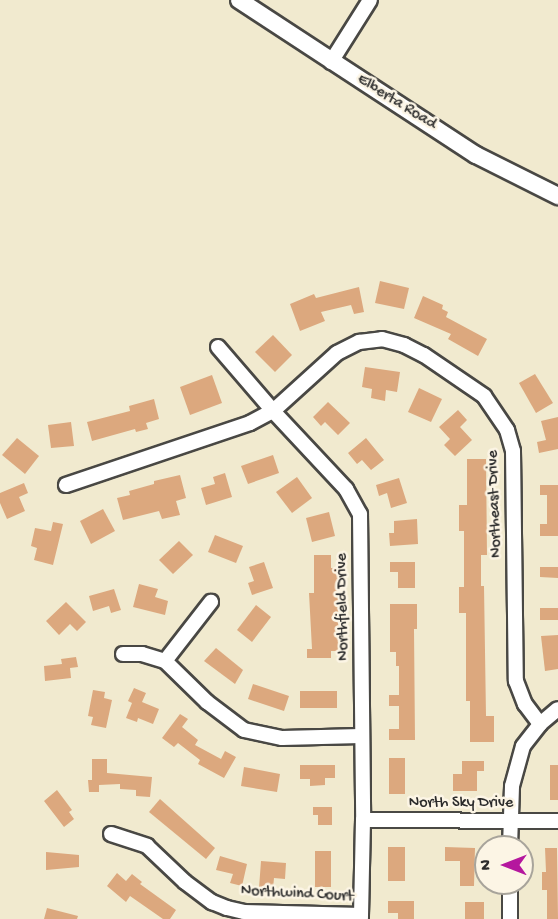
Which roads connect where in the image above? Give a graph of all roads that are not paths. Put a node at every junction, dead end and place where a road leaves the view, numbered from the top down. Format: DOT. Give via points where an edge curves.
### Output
graph roads {
  1 [pos="239,0"];
  2 [pos="370,0"];
  3 [pos="331,62"];
  4 [pos="558,196"];
  5 [pos="218,347"];
  6 [pos="273,411"];
  7 [pos="66,484"];
  8 [pos="211,602"];
  9 [pos="123,654"];
  10 [pos="165,660"];
  11 [pos="558,709"];
  12 [pos="540,724"];
  13 [pos="361,736"];
  14 [pos="363,820"];
  15 [pos="510,821"];
  16 [pos="558,821"];
  17 [pos="111,834"];
  18 [pos="510,835"];
  19 [pos="510,895"];
  20 [pos="361,917"];
  21 [pos="510,919"];
  1 -- 3 [label="street, Elberta Road"];
  2 -- 3 [label="street"];
  3 -- 4 [label="street, Elberta Road" via="477,155"];
  5 -- 6 [label="street, Northfield Drive"];
  6 -- 7 [label="street, Northeast Drive" via="230,431"];
  6 -- 12 [label="street, Northeast Drive" via="337,353 359,342 382,339 424,355 484,396 503,422 513,451 516,681 525,704"];
  6 -- 13 [label="street, Northfield Drive" via="346,489 360,514"];
  8 -- 10 [label="street"];
  9 -- 10 [label="street"];
  10 -- 13 [label="street" via="207,702 244,730 282,738"];
  11 -- 12 [label="street"];
  12 -- 15 [label="street" via="523,746 515,770"];
  13 -- 14 [label="street, Northfield Drive"];
  14 -- 15 [label="street, North Sky Drive"];
  14 -- 20 [label="street, Northfield Drive"];
  15 -- 16 [label="street, North Sky Drive"];
  15 -- 18 [label="street"];
  17 -- 20 [label="street, Northwind Court" via="147,846 184,882 227,908"];
  19 -- 21 [label="street"];
}
